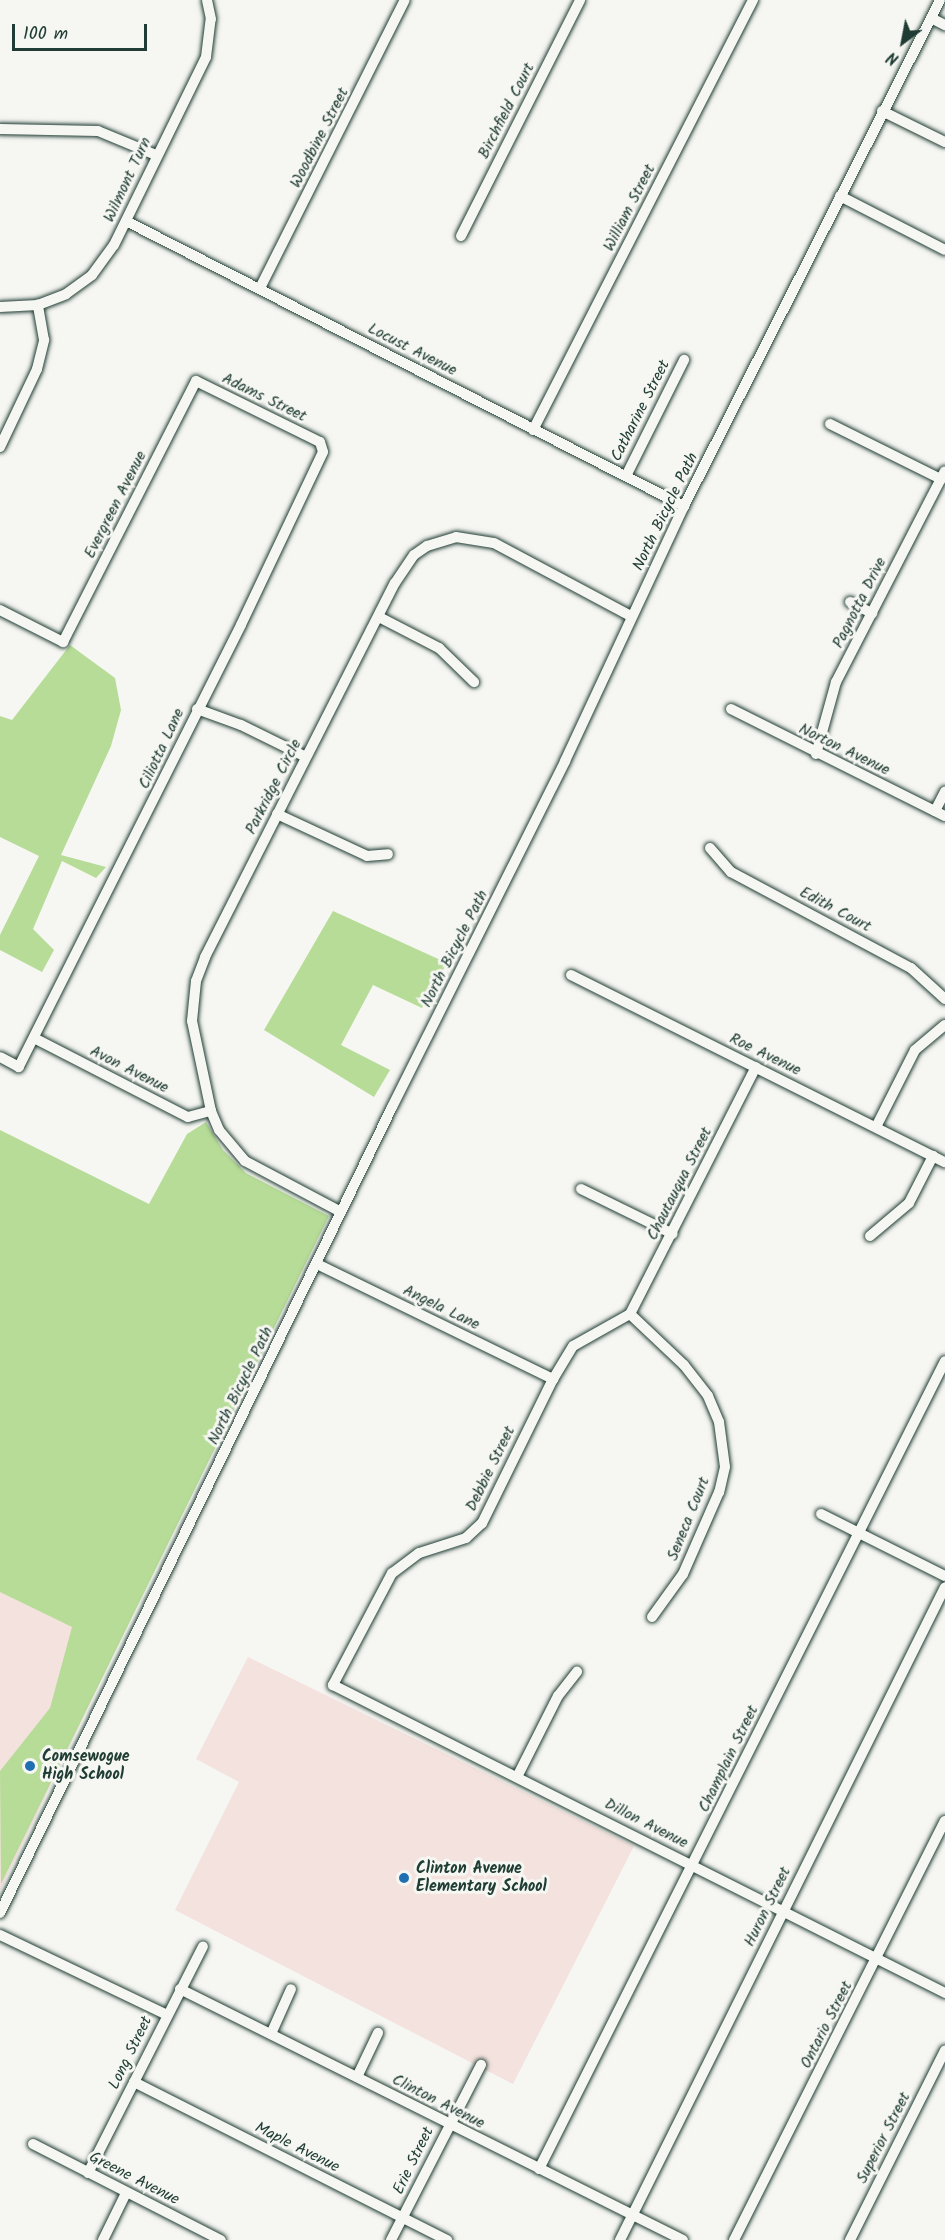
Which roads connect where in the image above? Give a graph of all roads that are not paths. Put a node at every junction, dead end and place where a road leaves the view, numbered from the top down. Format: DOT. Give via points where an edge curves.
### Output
graph roads {
  1 [pos="207,0"];
  2 [pos="405,0"];
  3 [pos="580,0"];
  4 [pos="753,0"];
  5 [pos="940,0"];
  6 [pos="931,18"];
  7 [pos="945,25"];
  8 [pos="882,111"];
  9 [pos="0,129"];
  10 [pos="945,142"];
  11 [pos="156,155"];
  12 [pos="840,196"];
  13 [pos="126,221"];
  14 [pos="461,236"];
  15 [pos="945,250"];
  16 [pos="260,288"];
  17 [pos="38,305"];
  18 [pos="0,307"];
  19 [pos="684,360"];
  20 [pos="196,381"];
  21 [pos="834,425"];
  22 [pos="533,430"];
  23 [pos="320,442"];
  24 [pos="0,447"];
  25 [pos="943,475"];
  26 [pos="626,476"];
  27 [pos="684,506"];
  28 [pos="850,602"];
  29 [pos="0,610"];
  30 [pos="872,613"];
  31 [pos="631,616"];
  32 [pos="379,617"];
  33 [pos="474,682"];
  34 [pos="197,709"];
  35 [pos="731,709"];
  36 [pos="816,754"];
  37 [pos="306,757"];
  38 [pos="945,790"];
  39 [pos="934,811"];
  40 [pos="278,814"];
  41 [pos="945,816"];
  42 [pos="710,848"];
  43 [pos="388,854"];
  44 [pos="571,975"];
  45 [pos="945,999"];
  46 [pos="945,1026"];
  47 [pos="34,1038"];
  48 [pos="0,1058"];
  49 [pos="756,1067"];
  50 [pos="211,1111"];
  51 [pos="876,1127"];
  52 [pos="933,1156"];
  53 [pos="945,1162"];
  54 [pos="581,1189"];
  55 [pos="341,1212"];
  56 [pos="673,1234"];
  57 [pos="870,1236"];
  58 [pos="317,1264"];
  59 [pos="630,1314"];
  60 [pos="945,1361"];
  61 [pos="553,1379"];
  62 [pos="822,1514"];
  63 [pos="858,1532"];
  64 [pos="945,1576"];
  65 [pos="945,1587"];
  66 [pos="652,1617"];
  67 [pos="577,1672"];
  68 [pos="333,1685"];
  69 [pos="516,1777"];
  70 [pos="945,1821"];
  71 [pos="693,1865"];
  72 [pos="783,1911"];
  73 [pos="0,1913"];
  74 [pos="0,1935"];
  75 [pos="204,1946"];
  76 [pos="878,1959"];
  77 [pos="180,1989"];
  78 [pos="291,1989"];
  79 [pos="945,1993"];
  80 [pos="167,2015"];
  81 [pos="378,2033"];
  82 [pos="271,2034"];
  83 [pos="945,2050"];
  84 [pos="481,2065"];
  85 [pos="357,2077"];
  86 [pos="134,2082"];
  87 [pos="449,2124"];
  88 [pos="33,2144"];
  89 [pos="538,2169"];
  90 [pos="88,2173"];
  91 [pos="126,2193"];
  92 [pos="633,2215"];
  93 [pos="402,2219"];
  94 [pos="103,2240"];
  95 [pos="221,2240"];
  96 [pos="391,2240"];
  97 [pos="447,2240"];
  98 [pos="620,2240"];
  99 [pos="683,2240"];
  100 [pos="734,2240"];
  101 [pos="849,2240"];
  1 -- 11 [label="street, Wilmont Turn" via="211,19 206,57"];
  2 -- 16 [label="street, Woodbine Street"];
  3 -- 14 [label="street, Birchfield Court"];
  4 -- 22 [label="street, William Street"];
  5 -- 6 [label="street, North Bicycle Path"];
  6 -- 7 [label="street"];
  6 -- 8 [label="street, North Bicycle Path"];
  8 -- 10 [label="street"];
  8 -- 12 [label="street, North Bicycle Path"];
  9 -- 11 [label="street" via="98,131"];
  11 -- 13 [label="street, Wilmont Turn"];
  12 -- 15 [label="street"];
  12 -- 27 [label="street, North Bicycle Path"];
  13 -- 16 [label="street, Locust Avenue"];
  13 -- 17 [label="street, Wilmont Turn" via="92,275 66,294"];
  16 -- 22 [label="street, Locust Avenue"];
  17 -- 18 [label="street, Wilmont Turn"];
  17 -- 24 [label="street" via="44,340 38,369"];
  19 -- 26 [label="street, Catharine Street"];
  20 -- 23 [label="street, Adams Street"];
  20 -- 29 [label="street, Evergreen Avenue" via="63,642"];
  21 -- 25 [label="street"];
  22 -- 26 [label="street, Locust Avenue"];
  23 -- 34 [label="street, Ciliotta Lane" via="323,452"];
  25 -- 30 [label="street, Pagnotta Drive"];
  26 -- 27 [label="street, Locust Avenue"];
  27 -- 31 [label="street, North Bicycle Path"];
  28 -- 30 [label="street"];
  30 -- 36 [label="street, Pagnotta Drive" via="836,682"];
  31 -- 32 [label="street, Parkridge Circle" via="494,543 456,537 427,546 414,555"];
  31 -- 55 [label="street, North Bicycle Path" via="529,834"];
  32 -- 33 [label="street" via="439,648"];
  32 -- 37 [label="street, Parkridge Circle"];
  34 -- 37 [label="street" via="241,724"];
  34 -- 47 [label="street, Ciliotta Lane"];
  35 -- 36 [label="street, Norton Avenue"];
  36 -- 39 [label="street, Norton Avenue"];
  37 -- 40 [label="street, Parkridge Circle"];
  38 -- 39 [label="street"];
  39 -- 41 [label="street, Norton Avenue"];
  40 -- 43 [label="street" via="366,856"];
  40 -- 50 [label="street, Parkridge Circle" via="196,981 192,1021"];
  42 -- 45 [label="street, Edith Court" via="731,872 911,968"];
  44 -- 49 [label="street, Roe Avenue"];
  46 -- 51 [label="street" via="915,1050"];
  47 -- 48 [label="street, Ciliotta Lane" via="19,1067"];
  47 -- 50 [label="street, Avon Avenue" via="188,1117"];
  49 -- 51 [label="street, Roe Avenue"];
  49 -- 56 [label="street, Chautauqua Street"];
  50 -- 55 [label="street, Parkridge Circle" via="230,1146 245,1161"];
  51 -- 52 [label="street, Roe Avenue"];
  52 -- 53 [label="street, Roe Avenue"];
  52 -- 57 [label="street" via="909,1203"];
  54 -- 56 [label="street"];
  55 -- 58 [label="street, North Bicycle Path"];
  56 -- 59 [label="street, Chautauqua Street"];
  58 -- 61 [label="street, Angela Lane"];
  58 -- 73 [label="street, North Bicycle Path"];
  59 -- 61 [label="street, Debbie Street" via="573,1346"];
  59 -- 66 [label="street, Seneca Court" via="684,1365 708,1396 719,1422 725,1467 719,1492 683,1574"];
  60 -- 63 [label="street, Champlain Street"];
  61 -- 68 [label="street, Debbie Street" via="482,1523 459,1542 419,1553 392,1573"];
  62 -- 63 [label="street"];
  63 -- 64 [label="street"];
  63 -- 71 [label="street, Champlain Street"];
  65 -- 72 [label="street, Huron Street"];
  67 -- 69 [label="street" via="558,1696"];
  68 -- 69 [label="street, Dillon Avenue"];
  69 -- 71 [label="street, Dillon Avenue"];
  70 -- 76 [label="street, Ontario Street"];
  71 -- 72 [label="street, Dillon Avenue"];
  71 -- 89 [label="street, Champlain Street"];
  72 -- 76 [label="street, Dillon Avenue"];
  72 -- 92 [label="street, Huron Street"];
  74 -- 80 [label="street"];
  75 -- 77 [label="street, Long Street"];
  76 -- 79 [label="street, Dillon Avenue"];
  76 -- 100 [label="street, Ontario Street"];
  77 -- 80 [label="street, Long Street"];
  77 -- 82 [label="street, Clinton Avenue"];
  78 -- 82 [label="street"];
  80 -- 86 [label="street, Long Street"];
  81 -- 85 [label="street"];
  82 -- 85 [label="street, Clinton Avenue"];
  83 -- 101 [label="street, Superior Street"];
  84 -- 87 [label="street, Erie Street"];
  85 -- 87 [label="street, Clinton Avenue"];
  86 -- 90 [label="street, Long Street"];
  86 -- 93 [label="street, Maple Avenue"];
  87 -- 89 [label="street, Clinton Avenue"];
  87 -- 93 [label="street, Erie Street"];
  88 -- 90 [label="street, Greene Avenue"];
  89 -- 92 [label="street, Clinton Avenue"];
  90 -- 91 [label="street, Greene Avenue"];
  91 -- 94 [label="street"];
  91 -- 95 [label="street, Greene Avenue"];
  92 -- 98 [label="street, Huron Street"];
  92 -- 99 [label="street, Clinton Avenue"];
  93 -- 96 [label="street, Erie Street"];
  93 -- 97 [label="street, Maple Avenue"];
}
